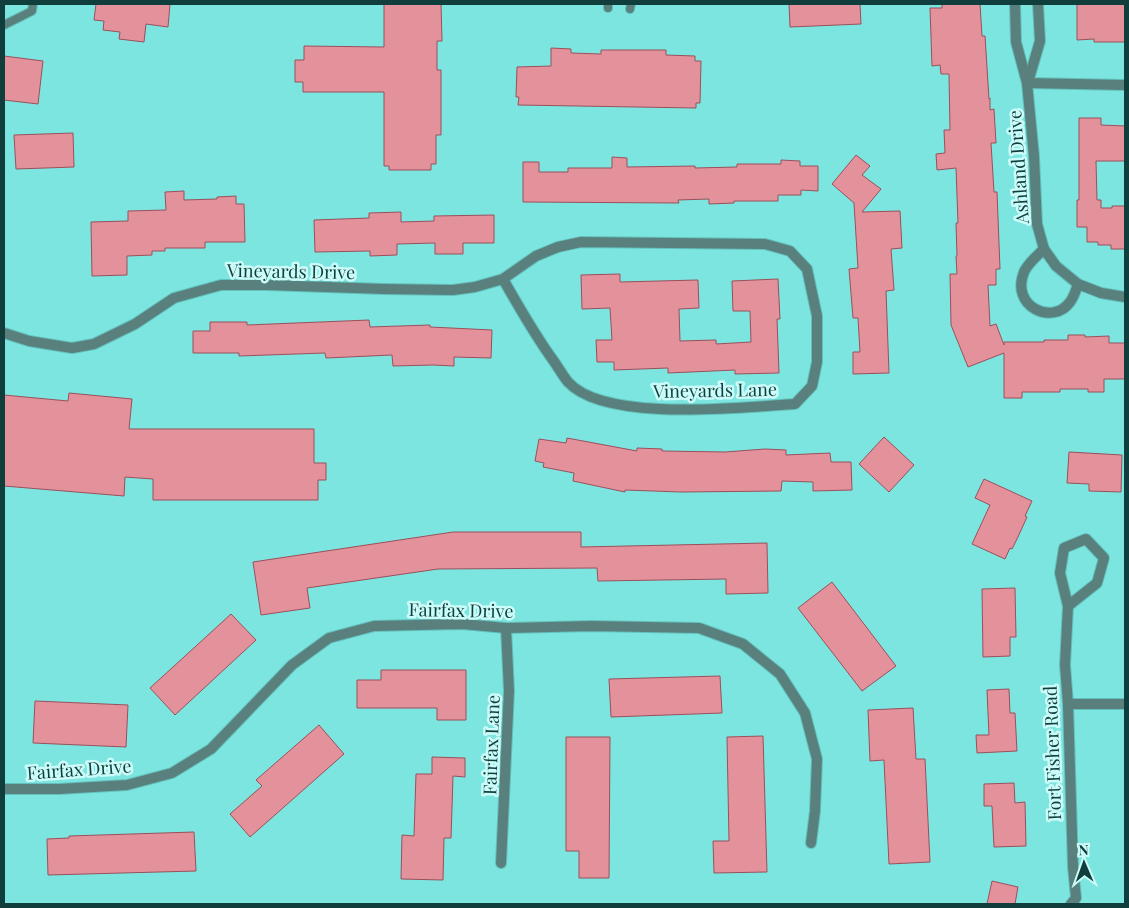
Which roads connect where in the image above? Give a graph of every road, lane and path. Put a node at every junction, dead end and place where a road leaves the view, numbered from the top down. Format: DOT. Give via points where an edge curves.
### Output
graph roads {
  1 [pos="33,4"];
  2 [pos="1015,4"];
  3 [pos="1038,4"];
  4 [pos="4,25"];
  5 [pos="1027,83"];
  6 [pos="1125,85"];
  7 [pos="1044,248"];
  8 [pos="503,279"];
  9 [pos="1078,284"];
  10 [pos="1125,297"];
  11 [pos="4,333"];
  12 [pos="1068,606"];
  13 [pos="506,628"];
  14 [pos="1068,704"];
  15 [pos="1125,704"];
  16 [pos="4,789"];
  17 [pos="811,843"];
  18 [pos="501,863"];
  19 [pos="1075,902"];
  1 -- 4 [label="lane" via="32,10"];
  2 -- 5 [label="street, Ashland Drive" via="1016,42"];
  3 -- 5 [label="street, Ashland Drive" via="1040,41"];
  5 -- 6 [label="street"];
  5 -- 7 [label="street, Ashland Drive" via="1037,224"];
  7 -- 9 [label="street, Ashland Drive" via="1056,266"];
  7 -- 9 [label="street" via="1024,272 1022,282 1026,303 1048,313 1059,310 1069,303"];
  8 -- 8 [label="street, Vineyards Lane" via="536,256 581,242 765,244 790,251 807,268 817,316 817,362 812,386 795,404 701,409 632,407 588,397 569,383"];
  8 -- 11 [label="street, Vineyards Drive" via="453,290 221,285 174,298 135,324 94,344 72,348"];
  9 -- 10 [label="street, Ashland Drive" via="1101,293"];
  12 -- 12 [label="street, Fort Fisher Road" via="1097,583 1104,558 1086,540 1064,548 1060,573"];
  12 -- 14 [label="street, Fort Fisher Road" via="1065,665"];
  13 -- 16 [label="street, Fairfax Drive" via="462,624 374,626 329,638 292,665 210,749 172,773 127,785"];
  13 -- 17 [label="street, Fairfax Drive" via="698,628 743,644 780,674 805,713 817,759"];
  13 -- 18 [label="street, Fairfax Lane" via="509,691"];
  14 -- 15 [label="street"];
  14 -- 19 [label="street, Fort Fisher Road"];
}
